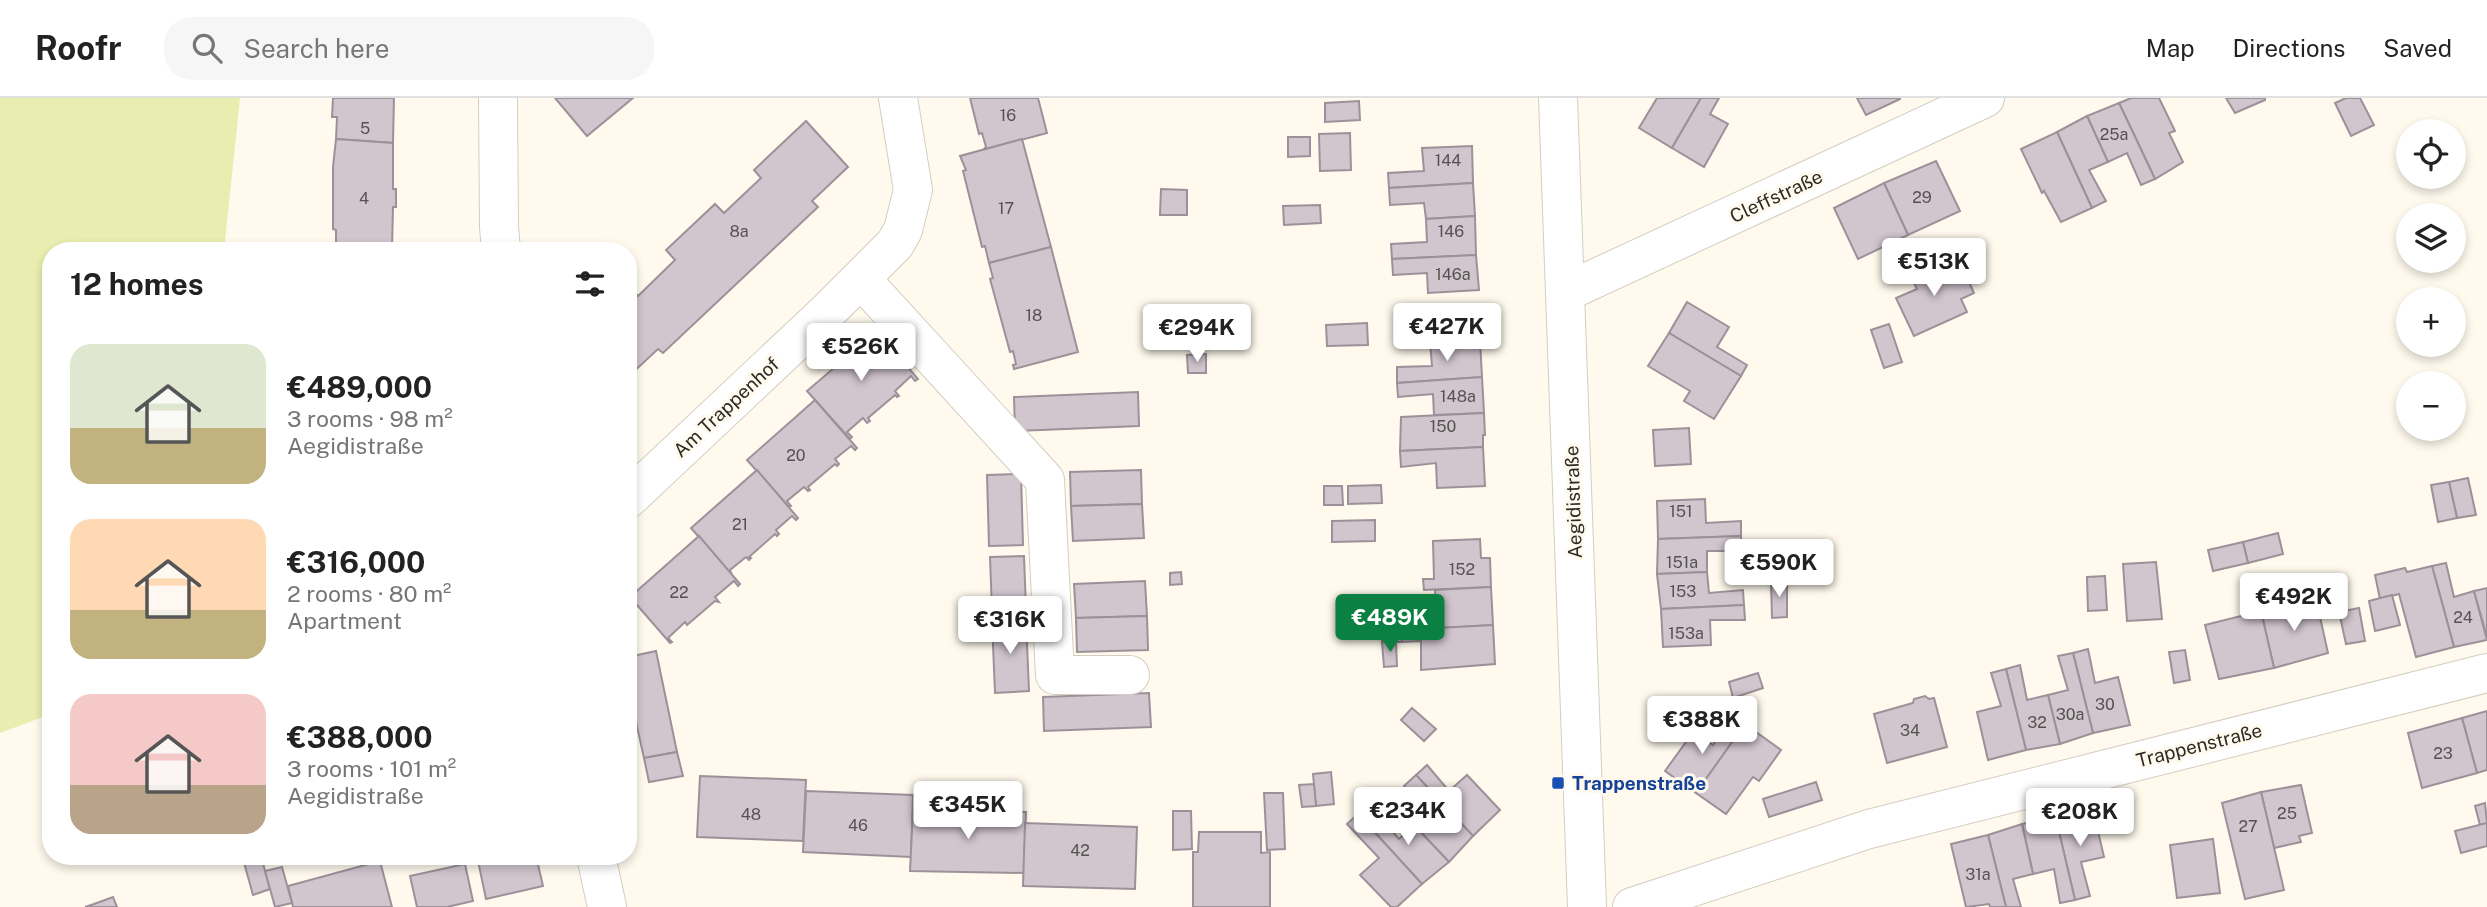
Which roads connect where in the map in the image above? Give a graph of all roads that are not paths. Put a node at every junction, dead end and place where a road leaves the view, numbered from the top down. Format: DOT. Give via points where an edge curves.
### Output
graph roads {
  1 [pos="498,98"];
  2 [pos="898,98"];
  3 [pos="1558,98"];
  4 [pos="1985,98"];
  5 [pos="500,242"];
  6 [pos="860,279"];
  7 [pos="1566,292"];
  8 [pos="637,490"];
  9 [pos="2487,673"];
  10 [pos="1130,675"];
  11 [pos="598,865"];
  12 [pos="607,907"];
  13 [pos="1587,907"];
  14 [pos="1632,907"];
  1 -- 5 [label="street"];
  2 -- 6 [label="street, Am Trappenhof" via="913,190 908,215 895,244"];
  3 -- 7 [label="street, Aegidistraße"];
  4 -- 7 [label="street, Cleffstraße"];
  6 -- 8 [label="street, Am Trappenhof"];
  6 -- 10 [label="street" via="1045,480 1055,675"];
  7 -- 13 [label="street, Aegidistraße"];
  9 -- 14 [label="street, Trappenstraße" via="1869,830"];
  11 -- 12 [label="street"];
}
